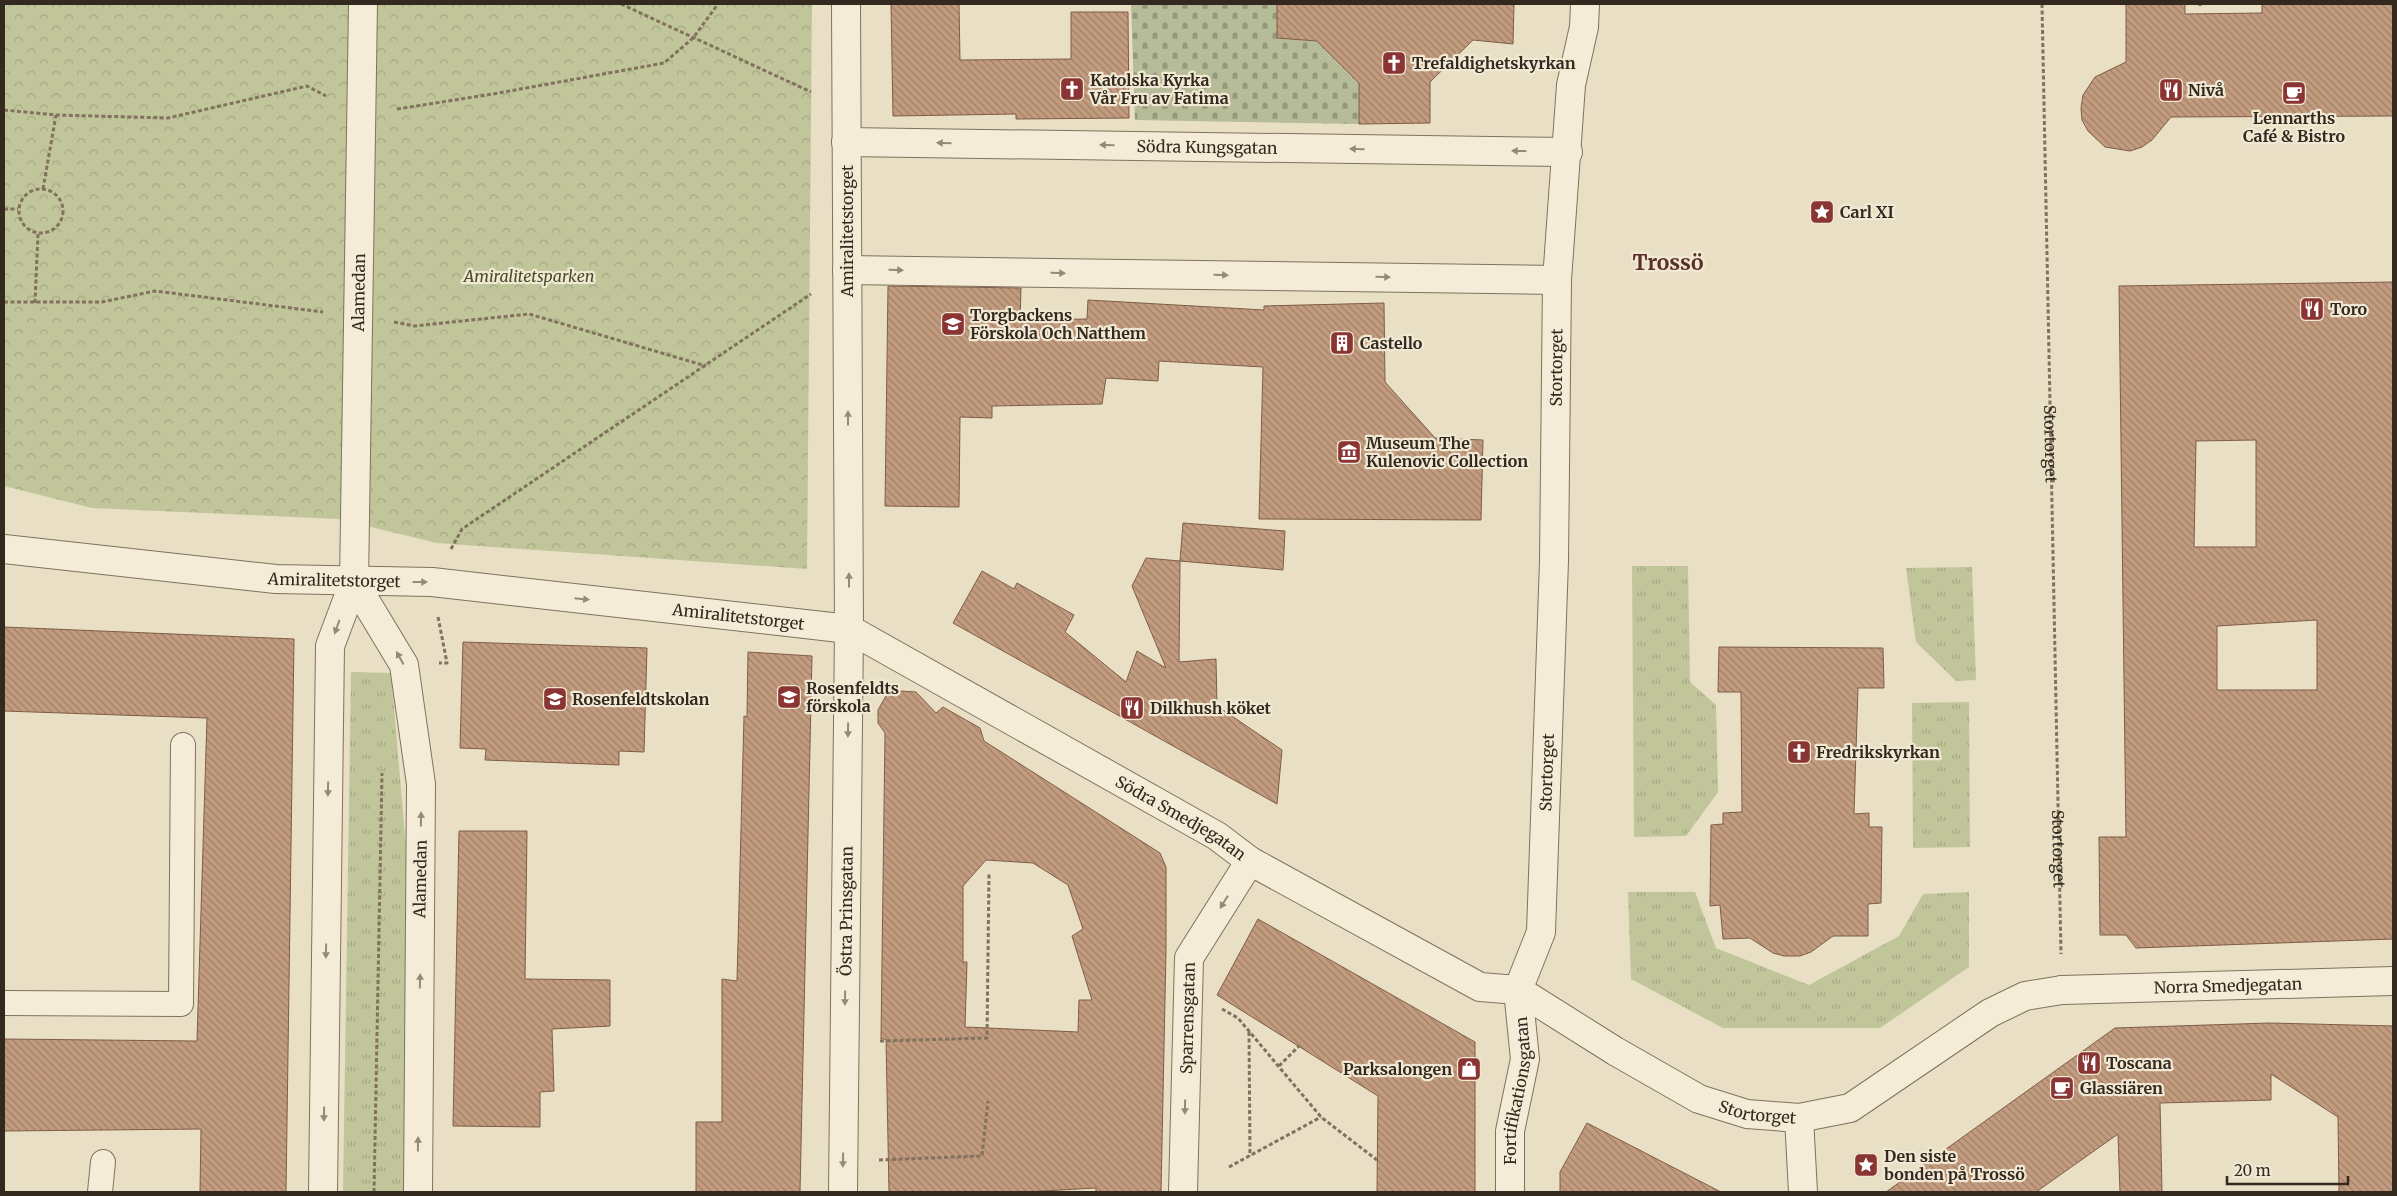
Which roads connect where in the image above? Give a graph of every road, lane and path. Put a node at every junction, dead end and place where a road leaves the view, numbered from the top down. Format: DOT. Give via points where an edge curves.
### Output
graph roads {
  1 [pos="363,4"];
  2 [pos="621,4"];
  3 [pos="846,4"];
  4 [pos="1584,4"];
  5 [pos="2042,4"];
  6 [pos="846,108"];
  7 [pos="56,115"];
  8 [pos="846,142"];
  9 [pos="1568,152"];
  10 [pos="43,189"];
  11 [pos="4,209"];
  12 [pos="18,209"];
  13 [pos="38,234"];
  14 [pos="847,258"];
  15 [pos="1557,280"];
  16 [pos="35,304"];
  17 [pos="4,549"];
  18 [pos="354,582"];
  19 [pos="432,582"];
  20 [pos="849,629"];
  21 [pos="183,745"];
  22 [pos="1250,861"];
  23 [pos="989,872"];
  24 [pos="2393,981"];
  25 [pos="1518,990"];
  26 [pos="2062,990"];
  27 [pos="4,1004"];
  28 [pos="1216,1005"];
  29 [pos="1249,1031"];
  30 [pos="844,1042"];
  31 [pos="1299,1046"];
  32 [pos="1279,1066"];
  33 [pos="988,1101"];
  34 [pos="1321,1117"];
  35 [pos="1800,1118"];
  36 [pos="1250,1156"];
  37 [pos="1377,1160"];
  38 [pos="843,1161"];
  39 [pos="102,1162"];
  40 [pos="1229,1167"];
  41 [pos="100,1192"];
  42 [pos="323,1192"];
  43 [pos="418,1192"];
  44 [pos="843,1192"];
  45 [pos="1183,1192"];
  46 [pos="1510,1192"];
  47 [pos="1802,1192"];
  1 -- 18 [label="street, Alamedan"];
  2 -- 6 [label="path"];
  3 -- 6 [label="street, Amiralitetstorget"];
  4 -- 9 [label="street, Stortorget" via="1584,27 1571,85"];
  5 -- 26 [label="path, Stortorget"];
  6 -- 8 [label="street, Amiralitetstorget"];
  7 -- 10 [label="path"];
  9 -- 8 [label="street, Södra Kungsgatan, one-way"];
  8 -- 14 [label="street, Amiralitetstorget"];
  9 -- 15 [label="street, Stortorget"];
  10 -- 12 [label="path" via="26,194"];
  10 -- 13 [label="path" via="59,197 64,214 55,229"];
  11 -- 12 [label="path"];
  12 -- 13 [label="path" via="23,226"];
  13 -- 16 [label="path"];
  14 -- 15 [label="street, one-way"];
  14 -- 19 [label="path" via="462,529"];
  20 -- 14 [label="street, Amiralitetstorget, one-way"];
  15 -- 25 [label="street, Stortorget" via="1554,561 1542,932"];
  17 -- 18 [label="street, Amiralitetstorget" via="276,579"];
  18 -- 19 [label="street, Amiralitetstorget, one-way"];
  18 -- 42 [label="street, Alamedan, one-way" via="330,646"];
  43 -- 18 [label="street, Alamedan, one-way" via="421,784 404,664"];
  19 -- 20 [label="street, Amiralitetstorget, one-way"];
  20 -- 22 [label="street, Södra Smedjegatan" via="1217,836"];
  20 -- 30 [label="street, Östra Prinsgatan, one-way"];
  21 -- 27 [label="lane" via="181,1004"];
  22 -- 25 [label="street, Södra Smedjegatan" via="1480,987"];
  22 -- 45 [label="street, Sparrensgatan, one-way" via="1189,958"];
  23 -- 30 [label="path" via="987,1038"];
  24 -- 26 [label="street, Norra Smedjegatan"];
  25 -- 35 [label="street, Stortorget" via="1614,1051 1699,1099 1747,1114"];
  25 -- 46 [label="street, Fortifikationsgatan" via="1525,1059 1510,1131"];
  26 -- 35 [label="street, Stortorget" via="2025,996 1990,1013 1850,1108"];
  28 -- 29 [label="path" via="1238,1018"];
  29 -- 32 [label="path"];
  29 -- 36 [label="path"];
  30 -- 38 [label="street, Östra Prinsgatan, one-way"];
  31 -- 32 [label="path"];
  32 -- 34 [label="path"];
  33 -- 38 [label="path" via="982,1156"];
  34 -- 36 [label="path"];
  34 -- 37 [label="path"];
  35 -- 47 [label="street"];
  36 -- 40 [label="path"];
  38 -- 44 [label="street, Östra Prinsgatan"];
  39 -- 41 [label="lane"];
}
